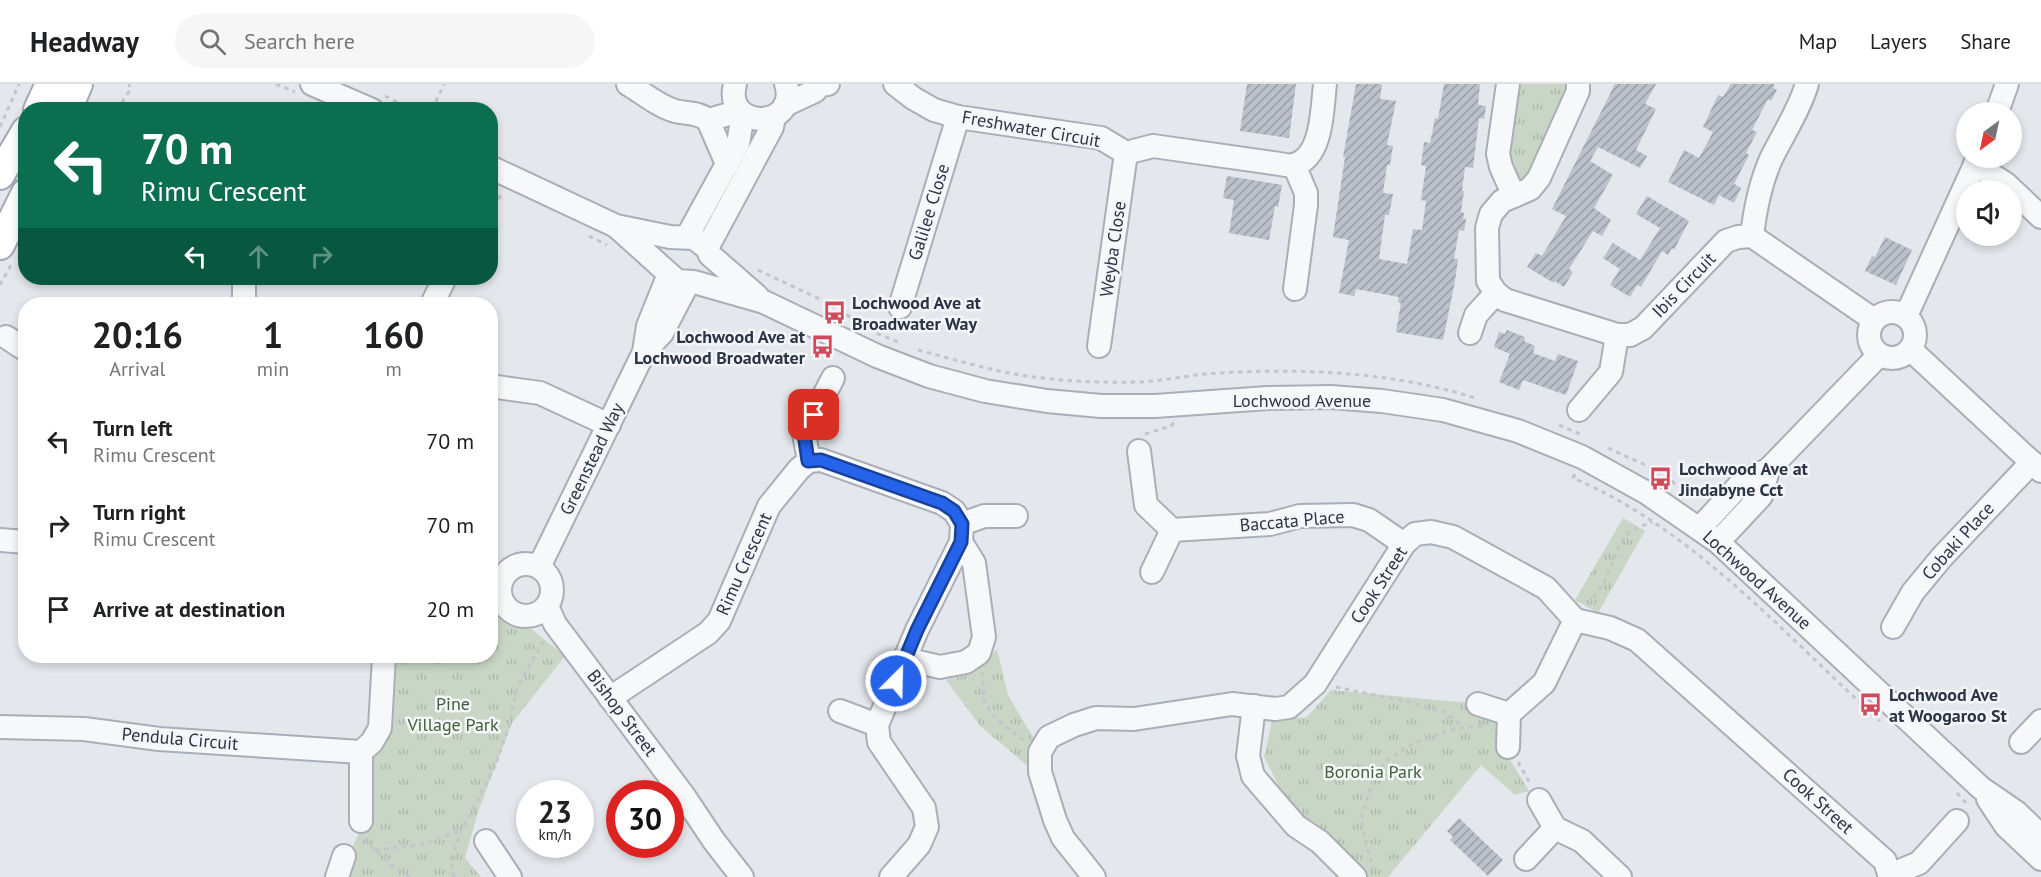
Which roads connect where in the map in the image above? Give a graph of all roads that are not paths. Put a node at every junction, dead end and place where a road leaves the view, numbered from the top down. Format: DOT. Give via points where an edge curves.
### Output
graph roads {
  1 [pos="50,84"];
  2 [pos="78,84"];
  3 [pos="312,84"];
  4 [pos="337,84"];
  5 [pos="627,84"];
  6 [pos="821,84"];
  7 [pos="895,84"];
  8 [pos="1324,84"];
  9 [pos="1508,84"];
  10 [pos="1578,84"];
  11 [pos="1808,84"];
  12 [pos="2007,84"];
  13 [pos="738,100"];
  14 [pos="42,102"];
  15 [pos="70,102"];
  16 [pos="354,102"];
  17 [pos="365,102"];
  18 [pos="781,102"];
  19 [pos="2001,102"];
  20 [pos="705,117"];
  21 [pos="958,117"];
  22 [pos="18,145"];
  23 [pos="1126,153"];
  24 [pos="727,164"];
  25 [pos="1294,165"];
  26 [pos="1973,168"];
  27 [pos="1985,168"];
  28 [pos="0,175"];
  29 [pos="498,179"];
  30 [pos="1514,196"];
  31 [pos="18,209"];
  32 [pos="2041,217"];
  33 [pos="616,226"];
  34 [pos="1752,236"];
  35 [pos="683,237"];
  36 [pos="0,245"];
  37 [pos="708,252"];
  38 [pos="679,277"];
  39 [pos="1295,289"];
  40 [pos="1496,293"];
  41 [pos="764,302"];
  42 [pos="900,307"];
  43 [pos="1906,316"];
  44 [pos="1874,320"];
  45 [pos="1470,333"];
  46 [pos="1617,335"];
  47 [pos="6,337"];
  48 [pos="18,345"];
  49 [pos="1099,346"];
  50 [pos="1911,350"];
  51 [pos="1879,355"];
  52 [pos="833,378"];
  53 [pos="498,387"];
  54 [pos="1579,410"];
  55 [pos="609,425"];
  56 [pos="1139,451"];
  57 [pos="808,461"];
  58 [pos="2036,466"];
  59 [pos="1768,470"];
  60 [pos="1016,516"];
  61 [pos="1700,528"];
  62 [pos="1172,530"];
  63 [pos="962,533"];
  64 [pos="0,540"];
  65 [pos="18,541"];
  66 [pos="1719,542"];
  67 [pos="1404,544"];
  68 [pos="539,567"];
  69 [pos="1152,572"];
  70 [pos="498,576"];
  71 [pos="498,582"];
  72 [pos="551,615"];
  73 [pos="1575,620"];
  74 [pos="1893,627"];
  75 [pos="905,659"];
  76 [pos="384,663"];
  77 [pos="610,698"];
  78 [pos="1478,704"];
  79 [pos="1254,706"];
  80 [pos="840,711"];
  81 [pos="1509,714"];
  82 [pos="2041,721"];
  83 [pos="877,724"];
  84 [pos="0,727"];
  85 [pos="2021,742"];
  86 [pos="1508,747"];
  87 [pos="361,752"];
  88 [pos="1981,788"];
  89 [pos="1539,800"];
  90 [pos="2016,812"];
  91 [pos="1964,815"];
  92 [pos="2041,823"];
  93 [pos="1555,828"];
  94 [pos="362,830"];
  95 [pos="486,841"];
  96 [pos="2039,857"];
  97 [pos="1526,859"];
  98 [pos="1890,876"];
  99 [pos="510,877"];
  100 [pos="742,877"];
  101 [pos="891,877"];
  102 [pos="1094,877"];
  103 [pos="1355,877"];
  104 [pos="1620,877"];
  1 -- 14 [label="main road"];
  2 -- 15 [label="main road"];
  3 -- 16 [label="street"];
  4 -- 17 [label="street"];
  5 -- 20 [label="street" via="676,111"];
  6 -- 18 [label="street" via="815,91"];
  7 -- 21 [label="street, Freshwater Circuit" via="934,110"];
  8 -- 25 [label="street" via="1317,141 1308,156"];
  9 -- 30 [label="street" via="1498,154"];
  10 -- 30 [label="street" via="1539,178 1530,189"];
  11 -- 34 [label="street" via="1770,161 1756,203"];
  12 -- 19 [label="street"];
  13 -- 18 [label="street" via="758,120"];
  13 -- 20 [label="street"];
  13 -- 24 [label="street" via="738,144"];
  18 -- 37 [label="street"];
  20 -- 24 [label="street"];
  21 -- 23 [label="street, Freshwater Circuit" via="1101,138"];
  21 -- 42 [label="street, Galilee Close"];
  22 -- 28 [label="main road"];
  23 -- 25 [label="street" via="1153,146"];
  23 -- 49 [label="street, Weyba Close"];
  24 -- 35 [label="street"];
  25 -- 39 [label="street" via="1306,193"];
  26 -- 43 [label="street"];
  27 -- 32 [label="street"];
  29 -- 33 [label="street, Lochwood Avenue" via="503,186"];
  30 -- 40 [label="street" via="1502,201 1491,214 1487,228 1488,281"];
  31 -- 36 [label="main road"];
  33 -- 35 [label="street, Lochwood Avenue"];
  33 -- 38 [label="street, Lochwood Avenue"];
  34 -- 44 [label="street"];
  34 -- 46 [label="street, Ibis Circuit" via="1726,241 1643,328"];
  35 -- 37 [label="street, Lochwood Avenue" via="701,242"];
  35 -- 38 [label="street" via="672,243 664,259"];
  37 -- 38 [label="street" via="710,264 701,278"];
  37 -- 41 [label="street, Lochwood Avenue"];
  38 -- 41 [label="street, Lochwood Avenue"];
  38 -- 55 [label="street, Greenstead Way" via="662,333 644,352"];
  40 -- 45 [label="street" via="1476,315"];
  40 -- 46 [label="street" via="1505,300"];
  41 -- 61 [label="street, Lochwood Avenue" via="929,376 985,391 1047,401 1187,404 1331,397 1443,410 1506,428 1582,457"];
  43 -- 44 [label="street" via="1889,312"];
  43 -- 50 [label="street" via="1916,331"];
  44 -- 51 [label="street" via="1869,339"];
  46 -- 54 [label="street" via="1611,372"];
  47 -- 48 [label="street"];
  50 -- 51 [label="street" via="1896,359"];
  50 -- 58 [label="street"];
  51 -- 59 [label="street"];
  52 -- 57 [label="street" via="804,434"];
  53 -- 55 [label="street" via="540,393"];
  55 -- 68 [label="street, Greenstead Way"];
  56 -- 62 [label="street" via="1146,505"];
  57 -- 63 [label="street" via="821,460 942,503 954,511"];
  57 -- 77 [label="street, Rimu Crescent" via="769,506 719,621 708,633"];
  58 -- 74 [label="street, Cobaki Place" via="1942,556 1913,592"];
  59 -- 61 [label="street" via="1744,480"];
  59 -- 66 [label="street" via="1761,496"];
  60 -- 63 [label="street" via="984,516"];
  61 -- 66 [label="street, Lochwood Avenue"];
  62 -- 67 [label="street, Baccata Place" via="1270,524 1300,516 1353,515 1369,520"];
  62 -- 69 [label="street"];
  63 -- 75 [label="street"];
  63 -- 75 [label="street" via="974,563 984,637 979,653 966,662 940,667"];
  64 -- 65 [label="street"];
  66 -- 88 [label="street, Lochwood Avenue"];
  67 -- 73 [label="street, Cook Street" via="1415,534 1431,532 1453,537 1546,588"];
  67 -- 79 [label="street, Cook Street" via="1315,684 1289,707"];
  68 -- 70 [label="street" via="518,565"];
  68 -- 72 [label="street" via="551,580"];
  71 -- 72 [label="street" via="501,597 513,612 522,616 540,612"];
  72 -- 77 [label="street, Bishop Street"];
  73 -- 81 [label="street" via="1544,683"];
  73 -- 98 [label="street, Cook Street" via="1610,628 1637,640 1885,861"];
  75 -- 83 [label="street"];
  76 -- 87 [label="street" via="380,728"];
  77 -- 100 [label="street, Bishop Street"];
  78 -- 81 [label="street"];
  79 -- 102 [label="street, Cook Street" via="1232,704 1134,719 1096,718 1049,737 1040,752 1040,772 1055,820 1063,838"];
  79 -- 103 [label="street" via="1248,756 1253,776 1296,826 1320,842"];
  80 -- 83 [label="street"];
  81 -- 86 [label="street"];
  82 -- 85 [label="street"];
  83 -- 101 [label="street" via="879,742 924,808 927,827 919,845"];
  84 -- 87 [label="street, Pendula Circuit" via="84,729 159,739"];
  87 -- 94 [label="street"];
  88 -- 90 [label="street, Lochwood Avenue"];
  88 -- 96 [label="street, Lochwood Avenue" via="2006,826"];
  89 -- 93 [label="street"];
  90 -- 92 [label="street"];
  90 -- 96 [label="street, Lochwood Avenue"];
  91 -- 98 [label="street, Cook Street" via="1919,864"];
  93 -- 97 [label="street"];
  93 -- 104 [label="street" via="1582,841"];
  95 -- 99 [label="street"];
}
